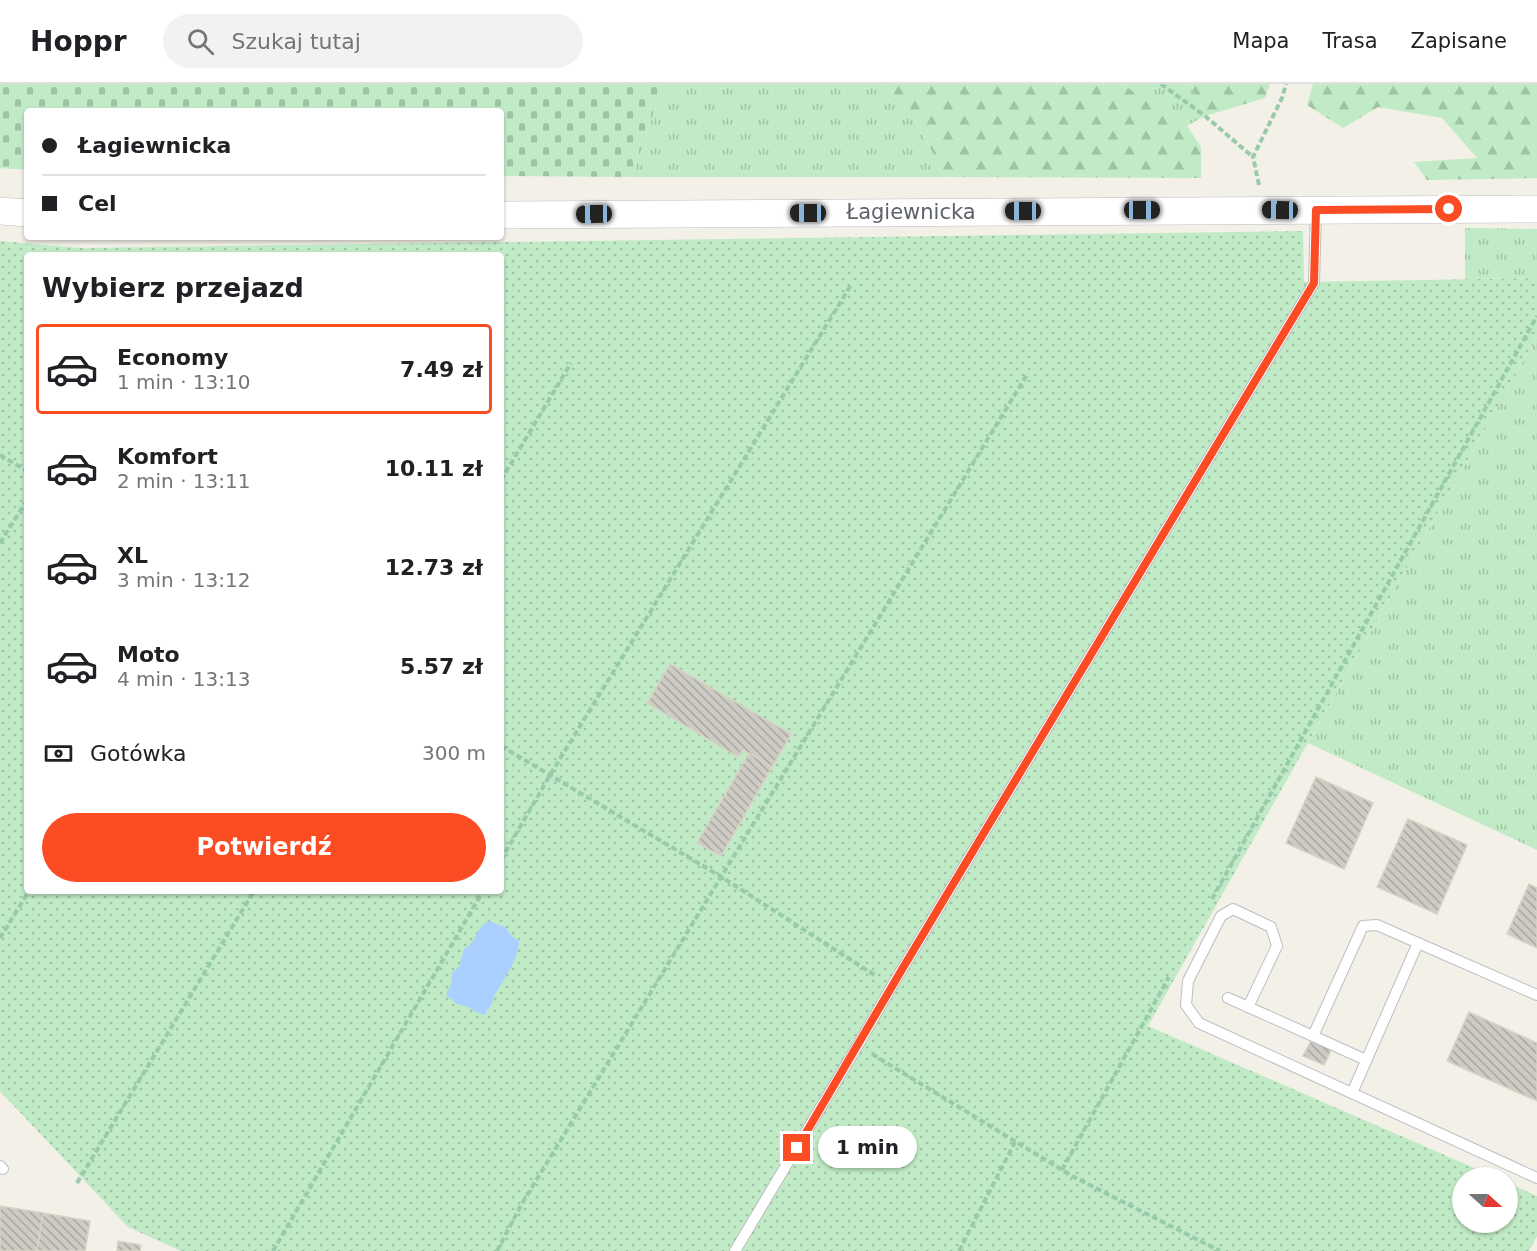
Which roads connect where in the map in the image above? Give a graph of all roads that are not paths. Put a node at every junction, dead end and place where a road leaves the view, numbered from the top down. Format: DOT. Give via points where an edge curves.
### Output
graph roads {
  1 [pos="1537,209"];
  2 [pos="1316,210"];
  3 [pos="0,211"];
  4 [pos="24,213"];
  5 [pos="504,215"];
  6 [pos="1418,943"];
  7 [pos="1537,995"];
  8 [pos="1228,998"];
  9 [pos="1248,1007"];
  10 [pos="1313,1036"];
  11 [pos="1366,1060"];
  12 [pos="1352,1093"];
  13 [pos="1537,1178"];
  14 [pos="735,1251"];
  1 -- 2 [label="street, Łagiewnicka"];
  2 -- 5 [label="street, Łagiewnicka"];
  2 -- 14 [label="lane" via="1314,283"];
  3 -- 4 [label="street"];
  6 -- 7 [label="lane"];
  6 -- 10 [label="lane" via="1377,925 1363,926"];
  6 -- 11 [label="lane"];
  8 -- 9 [label="lane"];
  9 -- 10 [label="lane"];
  9 -- 12 [label="lane" via="1277,946 1271,927 1233,909 1221,916 1188,981 1185,1005 1200,1023"];
  10 -- 11 [label="lane"];
  11 -- 12 [label="lane"];
  12 -- 13 [label="lane"];
}
